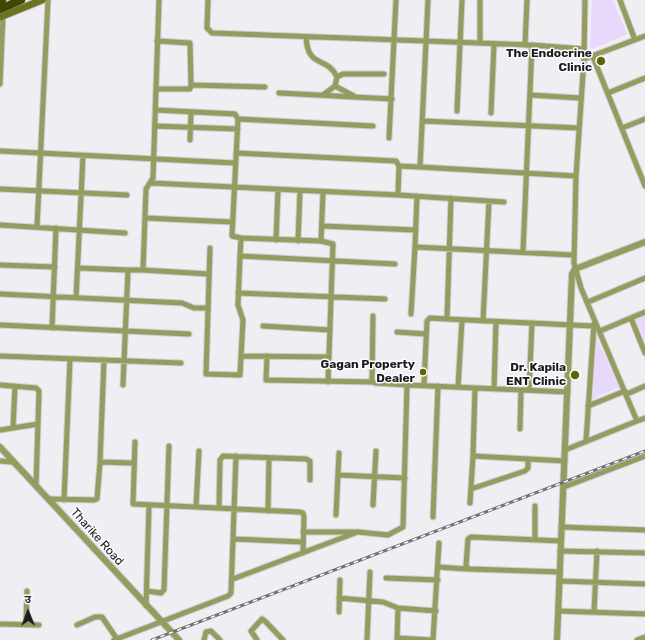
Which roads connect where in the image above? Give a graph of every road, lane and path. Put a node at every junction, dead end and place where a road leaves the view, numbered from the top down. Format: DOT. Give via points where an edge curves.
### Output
graph roads {
  1 [pos="21,0"];
  2 [pos="42,0"];
  3 [pos="48,0"];
  4 [pos="159,0"];
  5 [pos="208,0"];
  6 [pos="396,0"];
  7 [pos="428,0"];
  8 [pos="462,0"];
  9 [pos="480,0"];
  10 [pos="527,0"];
  11 [pos="585,0"];
  12 [pos="620,0"];
  13 [pos="1,14"];
  14 [pos="645,36"];
  15 [pos="306,37"];
  16 [pos="394,40"];
  17 [pos="635,40"];
  18 [pos="157,41"];
  19 [pos="426,42"];
  20 [pos="461,43"];
  21 [pos="480,43"];
  22 [pos="494,44"];
  23 [pos="525,45"];
  24 [pos="532,45"];
  25 [pos="584,48"];
  26 [pos="593,57"];
  27 [pos="584,59"];
  28 [pos="384,74"];
  29 [pos="337,77"];
  30 [pos="645,78"];
  31 [pos="0,84"];
  32 [pos="191,85"];
  33 [pos="335,86"];
  34 [pos="265,87"];
  35 [pos="156,89"];
  36 [pos="279,93"];
  37 [pos="608,93"];
  38 [pos="322,95"];
  39 [pos="530,95"];
  40 [pos="356,97"];
  41 [pos="580,98"];
  42 [pos="392,99"];
  43 [pos="156,110"];
  44 [pos="457,111"];
  45 [pos="191,112"];
  46 [pos="491,113"];
  47 [pos="238,119"];
  48 [pos="645,119"];
  49 [pos="423,121"];
  50 [pos="155,126"];
  51 [pos="373,126"];
  52 [pos="529,126"];
  53 [pos="190,128"];
  54 [pos="579,128"];
  55 [pos="622,128"];
  56 [pos="238,129"];
  57 [pos="389,138"];
  58 [pos="190,140"];
  59 [pos="0,151"];
  60 [pos="236,153"];
  61 [pos="41,154"];
  62 [pos="83,156"];
  63 [pos="154,159"];
  64 [pos="235,163"];
  65 [pos="399,166"];
  66 [pos="420,167"];
  67 [pos="526,173"];
  68 [pos="576,176"];
  69 [pos="151,183"];
  70 [pos="645,186"];
  71 [pos="234,188"];
  72 [pos="0,189"];
  73 [pos="40,190"];
  74 [pos="278,190"];
  75 [pos="300,191"];
  76 [pos="81,192"];
  77 [pos="323,192"];
  78 [pos="127,195"];
  79 [pos="398,195"];
  80 [pos="417,196"];
  81 [pos="451,198"];
  82 [pos="489,201"];
  83 [pos="504,202"];
  84 [pos="145,218"];
  85 [pos="232,222"];
  86 [pos="0,225"];
  87 [pos="322,226"];
  88 [pos="37,227"];
  89 [pos="56,228"];
  90 [pos="80,230"];
  91 [pos="416,230"];
  92 [pos="125,233"];
  93 [pos="241,238"];
  94 [pos="276,240"];
  95 [pos="298,241"];
  96 [pos="321,241"];
  97 [pos="645,242"];
  98 [pos="415,247"];
  99 [pos="210,248"];
  100 [pos="449,249"];
  101 [pos="487,250"];
  102 [pos="523,252"];
  103 [pos="573,255"];
  104 [pos="240,256"];
  105 [pos="333,260"];
  106 [pos="0,264"];
  107 [pos="395,264"];
  108 [pos="55,267"];
  109 [pos="78,268"];
  110 [pos="575,269"];
  111 [pos="128,270"];
  112 [pos="143,270"];
  113 [pos="208,274"];
  114 [pos="645,278"];
  115 [pos="238,293"];
  116 [pos="0,294"];
  117 [pos="331,296"];
  118 [pos="53,297"];
  119 [pos="76,298"];
  120 [pos="385,299"];
  121 [pos="126,301"];
  122 [pos="588,302"];
  123 [pos="207,308"];
  124 [pos="645,312"];
  125 [pos="411,314"];
  126 [pos="373,316"];
  127 [pos="594,317"];
  128 [pos="631,318"];
  129 [pos="447,319"];
  130 [pos="462,320"];
  131 [pos="483,321"];
  132 [pos="496,322"];
  133 [pos="532,323"];
  134 [pos="0,325"];
  135 [pos="570,325"];
  136 [pos="263,326"];
  137 [pos="593,326"];
  138 [pos="52,328"];
  139 [pos="125,330"];
  140 [pos="330,330"];
  141 [pos="600,331"];
  142 [pos="397,332"];
  143 [pos="189,334"];
  144 [pos="426,334"];
  145 [pos="645,351"];
  146 [pos="0,356"];
  147 [pos="242,356"];
  148 [pos="267,356"];
  149 [pos="329,356"];
  150 [pos="70,360"];
  151 [pos="104,360"];
  152 [pos="124,360"];
  153 [pos="181,363"];
  154 [pos="328,382"];
  155 [pos="372,382"];
  156 [pos="0,385"];
  157 [pos="122,385"];
  158 [pos="408,385"];
  159 [pos="15,386"];
  160 [pos="424,386"];
  161 [pos="438,386"];
  162 [pos="645,386"];
  163 [pos="458,387"];
  164 [pos="475,388"];
  165 [pos="494,389"];
  166 [pos="521,390"];
  167 [pos="529,390"];
  168 [pos="568,392"];
  169 [pos="626,393"];
  170 [pos="588,406"];
  171 [pos="645,418"];
  172 [pos="637,421"];
  173 [pos="38,424"];
  174 [pos="13,428"];
  175 [pos="520,429"];
  176 [pos="0,430"];
  177 [pos="586,441"];
  178 [pos="135,442"];
  179 [pos="169,446"];
  180 [pos="565,450"];
  181 [pos="1,451"];
  182 [pos="199,451"];
  183 [pos="376,451"];
  184 [pos="339,453"];
  185 [pos="236,456"];
  186 [pos="473,456"];
  187 [pos="645,456"];
  188 [pos="269,458"];
  189 [pos="528,459"];
  190 [pos="0,461"];
  191 [pos="565,461"];
  192 [pos="12,462"];
  193 [pos="100,462"];
  194 [pos="133,463"];
  195 [pos="338,475"];
  196 [pos="375,476"];
  197 [pos="405,478"];
  198 [pos="310,480"];
  199 [pos="36,485"];
  200 [pos="564,487"];
  201 [pos="471,489"];
  202 [pos="49,499"];
  203 [pos="64,500"];
  204 [pos="470,503"];
  205 [pos="373,505"];
  206 [pos="149,506"];
  207 [pos="168,506"];
  208 [pos="536,506"];
  209 [pos="196,507"];
  210 [pos="219,508"];
  211 [pos="234,509"];
  212 [pos="268,511"];
  213 [pos="336,515"];
  214 [pos="434,517"];
  215 [pos="561,526"];
  216 [pos="645,530"];
  217 [pos="303,532"];
  218 [pos="358,532"];
  219 [pos="234,539"];
  220 [pos="535,540"];
  221 [pos="561,541"];
  222 [pos="303,542"];
  223 [pos="439,544"];
  224 [pos="560,551"];
  225 [pos="596,551"];
  226 [pos="303,553"];
  227 [pos="645,553"];
  228 [pos="438,567"];
  229 [pos="467,569"];
  230 [pos="370,572"];
  231 [pos="560,572"];
  232 [pos="386,578"];
  233 [pos="233,579"];
  234 [pos="340,580"];
  235 [pos="438,580"];
  236 [pos="560,581"];
  237 [pos="596,581"];
  238 [pos="645,584"];
  239 [pos="27,591"];
  240 [pos="147,592"];
  241 [pos="339,598"];
  242 [pos="369,600"];
  243 [pos="146,606"];
  244 [pos="398,608"];
  245 [pos="436,611"];
  246 [pos="558,611"];
  247 [pos="339,612"];
  248 [pos="594,612"];
  249 [pos="645,614"];
  250 [pos="161,622"];
  251 [pos="0,624"];
  252 [pos="26,625"];
  253 [pos="39,625"];
  254 [pos="77,625"];
  255 [pos="645,637"];
  256 [pos="397,639"];
  257 [pos="116,640"];
  258 [pos="179,640"];
  259 [pos="204,640"];
  260 [pos="220,640"];
  261 [pos="257,640"];
  262 [pos="283,640"];
  263 [pos="367,640"];
  264 [pos="432,640"];
  265 [pos="557,640"];
  266 [pos="637,640"];
  1 -- 13 [label="highway"];
  2 -- 13 [label="main road"];
  3 -- 61 [label="street"];
  4 -- 18 [label="street"];
  5 -- 15 [label="street" via="207,28 212,33"];
  6 -- 16 [label="street"];
  7 -- 19 [label="street"];
  8 -- 20 [label="street"];
  9 -- 21 [label="street"];
  10 -- 23 [label="street"];
  11 -- 25 [label="street"];
  12 -- 17 [label="street"];
  13 -- 31 [label="street"];
  14 -- 17 [label="street"];
  15 -- 16 [label="street"];
  15 -- 29 [label="street" via="310,55 332,69"];
  16 -- 19 [label="street"];
  16 -- 42 [label="street"];
  17 -- 26 [label="street"];
  18 -- 32 [label="street" via="190,43"];
  18 -- 35 [label="street"];
  19 -- 20 [label="street"];
  19 -- 49 [label="street"];
  20 -- 21 [label="street"];
  20 -- 44 [label="street"];
  21 -- 22 [label="street"];
  22 -- 23 [label="street"];
  22 -- 46 [label="street"];
  23 -- 24 [label="street"];
  24 -- 25 [label="street"];
  24 -- 39 [label="street"];
  25 -- 27 [label="street"];
  26 -- 27 [label="street"];
  26 -- 37 [label="street"];
  27 -- 41 [label="street"];
  28 -- 29 [label="street" via="343,74"];
  29 -- 33 [label="street"];
  30 -- 37 [label="street"];
  32 -- 34 [label="street"];
  32 -- 35 [label="street" via="188,89"];
  33 -- 38 [label="street"];
  33 -- 40 [label="street"];
  35 -- 43 [label="street"];
  36 -- 38 [label="street"];
  37 -- 55 [label="street"];
  38 -- 40 [label="street"];
  39 -- 41 [label="street"];
  39 -- 52 [label="street"];
  40 -- 42 [label="street"];
  41 -- 54 [label="street"];
  42 -- 57 [label="street"];
  43 -- 45 [label="street"];
  43 -- 50 [label="street"];
  45 -- 47 [label="street" via="235,114"];
  45 -- 53 [label="street"];
  47 -- 51 [label="street"];
  47 -- 56 [label="street"];
  48 -- 55 [label="street"];
  49 -- 52 [label="street"];
  49 -- 66 [label="street"];
  50 -- 53 [label="street"];
  50 -- 63 [label="street"];
  52 -- 54 [label="street"];
  52 -- 67 [label="street"];
  53 -- 56 [label="street"];
  53 -- 58 [label="street"];
  54 -- 68 [label="street"];
  55 -- 70 [label="street"];
  56 -- 60 [label="street"];
  59 -- 61 [label="street"];
  60 -- 64 [label="street"];
  60 -- 65 [label="street" via="396,161"];
  61 -- 62 [label="street"];
  61 -- 73 [label="street"];
  62 -- 63 [label="street"];
  62 -- 76 [label="street"];
  63 -- 64 [label="street"];
  63 -- 69 [label="street"];
  64 -- 71 [label="street"];
  65 -- 66 [label="street"];
  65 -- 79 [label="street"];
  66 -- 67 [label="street"];
  67 -- 68 [label="street"];
  67 -- 102 [label="street"];
  68 -- 103 [label="street"];
  69 -- 71 [label="street"];
  69 -- 84 [label="street" via="147,187"];
  71 -- 74 [label="street"];
  71 -- 85 [label="street"];
  72 -- 73 [label="street"];
  73 -- 76 [label="street"];
  73 -- 88 [label="street"];
  74 -- 75 [label="street"];
  74 -- 94 [label="street"];
  75 -- 77 [label="street"];
  75 -- 95 [label="street"];
  76 -- 78 [label="street"];
  76 -- 90 [label="street"];
  77 -- 79 [label="street"];
  77 -- 87 [label="street"];
  79 -- 80 [label="street"];
  80 -- 81 [label="street"];
  80 -- 91 [label="street"];
  81 -- 82 [label="street"];
  81 -- 100 [label="street"];
  82 -- 83 [label="street"];
  82 -- 101 [label="street"];
  84 -- 85 [label="street"];
  84 -- 112 [label="street"];
  85 -- 93 [label="street" via="232,236"];
  86 -- 88 [label="street"];
  87 -- 91 [label="street"];
  87 -- 96 [label="street"];
  88 -- 89 [label="street"];
  89 -- 90 [label="street"];
  89 -- 108 [label="street"];
  90 -- 92 [label="street"];
  90 -- 109 [label="street"];
  91 -- 98 [label="street"];
  93 -- 94 [label="street"];
  93 -- 104 [label="street"];
  94 -- 95 [label="street"];
  95 -- 96 [label="street"];
  96 -- 105 [label="street" via="333,244"];
  97 -- 110 [label="street"];
  98 -- 100 [label="street"];
  98 -- 125 [label="street"];
  99 -- 113 [label="street"];
  100 -- 101 [label="street"];
  100 -- 129 [label="street"];
  101 -- 102 [label="street"];
  101 -- 131 [label="street"];
  102 -- 103 [label="street"];
  103 -- 110 [label="street"];
  104 -- 105 [label="street"];
  104 -- 115 [label="street"];
  105 -- 107 [label="street"];
  105 -- 117 [label="street"];
  106 -- 108 [label="street"];
  108 -- 118 [label="street"];
  109 -- 111 [label="street"];
  109 -- 119 [label="street"];
  110 -- 122 [label="street"];
  110 -- 135 [label="street" via="572,274"];
  111 -- 112 [label="street"];
  111 -- 121 [label="street"];
  112 -- 113 [label="street"];
  113 -- 123 [label="street"];
  114 -- 122 [label="street"];
  115 -- 117 [label="street"];
  115 -- 147 [label="street" via="238,307 243,319"];
  116 -- 118 [label="street"];
  117 -- 120 [label="street"];
  117 -- 140 [label="street"];
  118 -- 119 [label="street"];
  118 -- 138 [label="street"];
  119 -- 121 [label="street"];
  121 -- 123 [label="street" via="182,303 194,308"];
  121 -- 139 [label="street"];
  122 -- 127 [label="street"];
  123 -- 147 [label="street" via="209,331 206,374 240,375"];
  124 -- 128 [label="street"];
  126 -- 155 [label="street"];
  127 -- 137 [label="street"];
  127 -- 141 [label="street"];
  128 -- 141 [label="street"];
  128 -- 145 [label="street"];
  129 -- 130 [label="street"];
  129 -- 144 [label="street" via="428,319"];
  130 -- 131 [label="street"];
  130 -- 163 [label="street"];
  131 -- 132 [label="street"];
  132 -- 133 [label="street"];
  132 -- 165 [label="street"];
  133 -- 135 [label="street"];
  133 -- 167 [label="street"];
  134 -- 138 [label="street"];
  135 -- 137 [label="street"];
  135 -- 168 [label="street"];
  136 -- 140 [label="street"];
  137 -- 170 [label="street"];
  138 -- 139 [label="street"];
  139 -- 143 [label="street"];
  139 -- 152 [label="street"];
  140 -- 149 [label="street"];
  141 -- 169 [label="street"];
  142 -- 144 [label="street"];
  144 -- 160 [label="street"];
  146 -- 150 [label="street"];
  147 -- 148 [label="street"];
  148 -- 149 [label="street"];
  148 -- 154 [label="street" via="266,380"];
  149 -- 154 [label="street"];
  150 -- 151 [label="street"];
  150 -- 203 [label="street"];
  151 -- 152 [label="street"];
  151 -- 193 [label="street"];
  152 -- 153 [label="street"];
  152 -- 157 [label="street"];
  154 -- 155 [label="street"];
  155 -- 158 [label="street"];
  156 -- 159 [label="street"];
  158 -- 160 [label="street"];
  158 -- 197 [label="street"];
  159 -- 173 [label="street" via="38,389"];
  159 -- 174 [label="street"];
  160 -- 161 [label="street"];
  161 -- 163 [label="street"];
  161 -- 214 [label="street"];
  162 -- 169 [label="street"];
  163 -- 164 [label="street"];
  164 -- 165 [label="street"];
  164 -- 186 [label="street"];
  165 -- 166 [label="street"];
  166 -- 167 [label="street"];
  166 -- 175 [label="street"];
  167 -- 168 [label="street"];
  168 -- 180 [label="street"];
  169 -- 170 [label="street"];
  169 -- 172 [label="street"];
  170 -- 177 [label="street"];
  171 -- 172 [label="street"];
  172 -- 177 [label="street"];
  173 -- 174 [label="street"];
  173 -- 199 [label="street"];
  174 -- 176 [label="street"];
  177 -- 180 [label="street"];
  178 -- 194 [label="street"];
  179 -- 207 [label="street"];
  180 -- 191 [label="street"];
  181 -- 192 [label="street, Tharike Road"];
  182 -- 209 [label="street"];
  183 -- 196 [label="street"];
  184 -- 195 [label="street"];
  185 -- 188 [label="street"];
  185 -- 210 [label="street" via="221,458"];
  185 -- 211 [label="street"];
  186 -- 189 [label="street"];
  186 -- 201 [label="street"];
  187 -- 200 [label="street"];
  188 -- 198 [label="street" via="309,460"];
  188 -- 212 [label="street"];
  189 -- 191 [label="street"];
  189 -- 201 [label="street" via="528,468 525,471"];
  190 -- 192 [label="street"];
  191 -- 200 [label="street"];
  192 -- 199 [label="street, Tharike Road"];
  193 -- 194 [label="street"];
  193 -- 203 [label="street" via="97,499"];
  194 -- 206 [label="street" via="133,505"];
  195 -- 196 [label="street"];
  195 -- 213 [label="street"];
  196 -- 197 [label="street"];
  196 -- 205 [label="street"];
  197 -- 218 [label="street" via="402,528 388,535"];
  199 -- 202 [label="street, Tharike Road"];
  200 -- 215 [label="street"];
  201 -- 204 [label="street"];
  202 -- 203 [label="street"];
  202 -- 243 [label="street, Tharike Road"];
  206 -- 207 [label="street"];
  206 -- 240 [label="street"];
  207 -- 209 [label="street"];
  207 -- 240 [label="street" via="164,590 161,593"];
  208 -- 220 [label="street"];
  209 -- 210 [label="street"];
  210 -- 211 [label="street"];
  211 -- 212 [label="street"];
  211 -- 219 [label="street"];
  212 -- 217 [label="street" via="303,513"];
  215 -- 216 [label="street"];
  215 -- 221 [label="street"];
  217 -- 218 [label="street"];
  217 -- 222 [label="street"];
  218 -- 226 [label="street"];
  219 -- 222 [label="street"];
  219 -- 233 [label="street"];
  220 -- 221 [label="street"];
  220 -- 229 [label="street" via="470,538"];
  221 -- 224 [label="street"];
  222 -- 226 [label="street"];
  223 -- 228 [label="street"];
  224 -- 225 [label="street"];
  224 -- 231 [label="street"];
  225 -- 227 [label="street"];
  225 -- 237 [label="street"];
  226 -- 233 [label="street"];
  228 -- 229 [label="street"];
  228 -- 235 [label="street"];
  229 -- 231 [label="street"];
  230 -- 242 [label="street"];
  231 -- 236 [label="street"];
  232 -- 235 [label="street"];
  233 -- 250 [label="street" via="232,592 228,596"];
  234 -- 241 [label="street"];
  235 -- 245 [label="street"];
  236 -- 237 [label="street"];
  236 -- 246 [label="street"];
  237 -- 238 [label="street"];
  237 -- 248 [label="street"];
  239 -- 252 [label="street"];
  240 -- 243 [label="street"];
  241 -- 242 [label="street"];
  241 -- 247 [label="street"];
  242 -- 244 [label="street"];
  242 -- 263 [label="street"];
  243 -- 250 [label="street, Tharike Road"];
  244 -- 245 [label="street"];
  244 -- 256 [label="street"];
  245 -- 264 [label="street"];
  246 -- 248 [label="street"];
  246 -- 265 [label="street"];
  248 -- 249 [label="street"];
  250 -- 257 [label="street"];
  250 -- 258 [label="street, Tharike Road"];
  251 -- 252 [label="street"];
  252 -- 253 [label="street"];
  254 -- 257 [label="street" via="95,617 102,617"];
  255 -- 266 [label="street"];
  256 -- 264 [label="street"];
  259 -- 260 [label="street" via="206,632 211,631"];
  261 -- 262 [label="street" via="251,630 263,619"];
}
